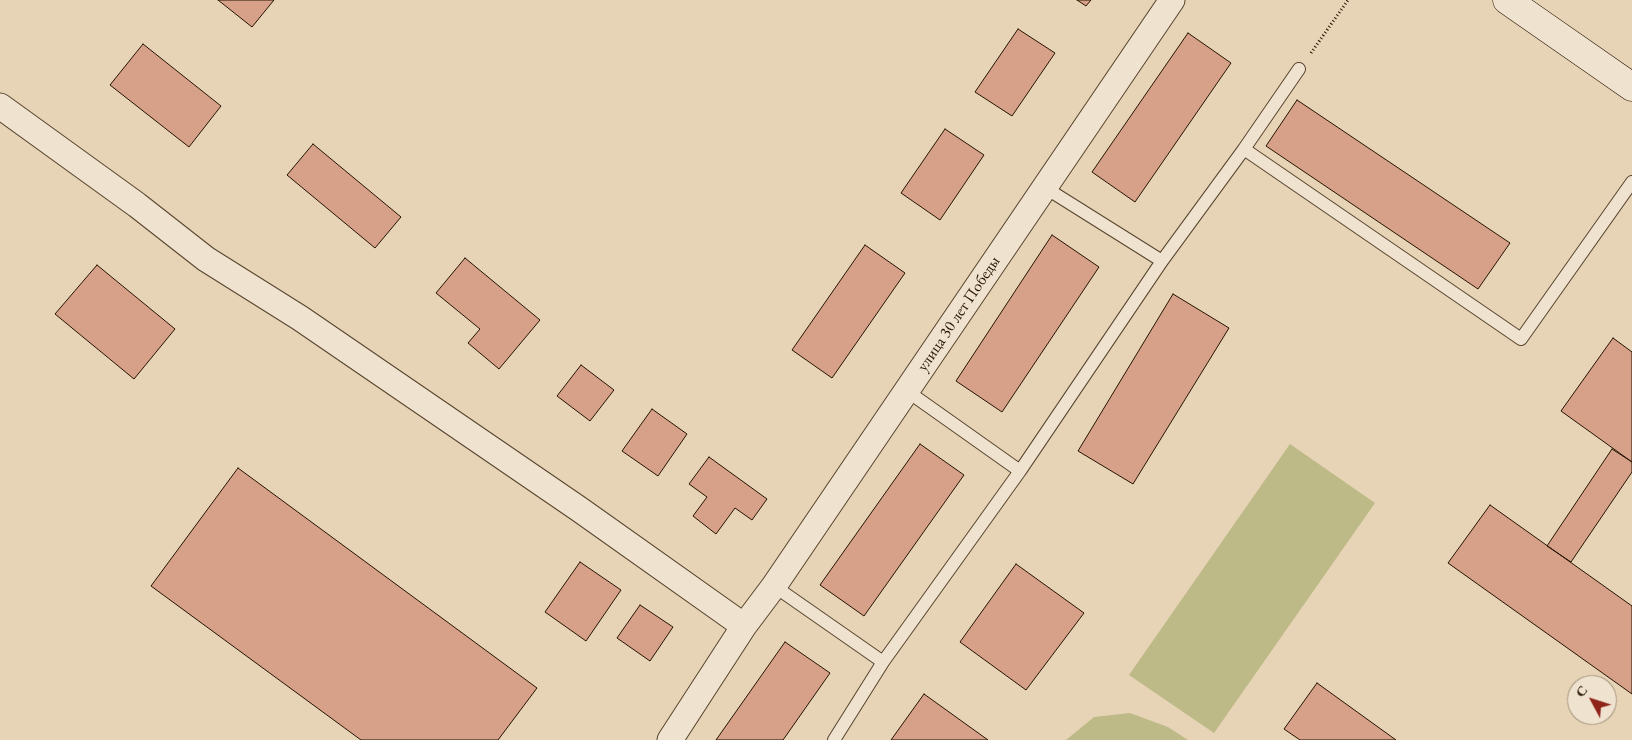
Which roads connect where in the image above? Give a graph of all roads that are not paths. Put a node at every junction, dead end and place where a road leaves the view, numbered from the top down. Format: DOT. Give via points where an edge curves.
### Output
graph roads {
  1 [pos="1172,0"];
  2 [pos="1507,0"];
  3 [pos="1299,69"];
  4 [pos="1632,87"];
  5 [pos="0,106"];
  6 [pos="1244,149"];
  7 [pos="1632,182"];
  8 [pos="1044,187"];
  9 [pos="1162,261"];
  10 [pos="907,391"];
  11 [pos="1020,471"];
  12 [pos="774,586"];
  13 [pos="744,626"];
  14 [pos="883,662"];
  15 [pos="670,740"];
  16 [pos="834,740"];
  1 -- 8 [label="street, улица 30 лет Победы"];
  2 -- 4 [label="main road"];
  3 -- 6 [label="lane"];
  5 -- 13 [label="street" via="206,259 300,318"];
  6 -- 7 [label="lane" via="1520,339"];
  6 -- 9 [label="lane"];
  8 -- 9 [label="lane"];
  8 -- 10 [label="street, улица 30 лет Победы"];
  9 -- 11 [label="lane"];
  10 -- 11 [label="lane"];
  10 -- 12 [label="street, улица 30 лет Победы"];
  11 -- 14 [label="lane"];
  12 -- 13 [label="street, улица 30 лет Победы"];
  12 -- 14 [label="lane"];
  13 -- 15 [label="street, улица 30 лет Победы"];
  14 -- 16 [label="lane"];
}
